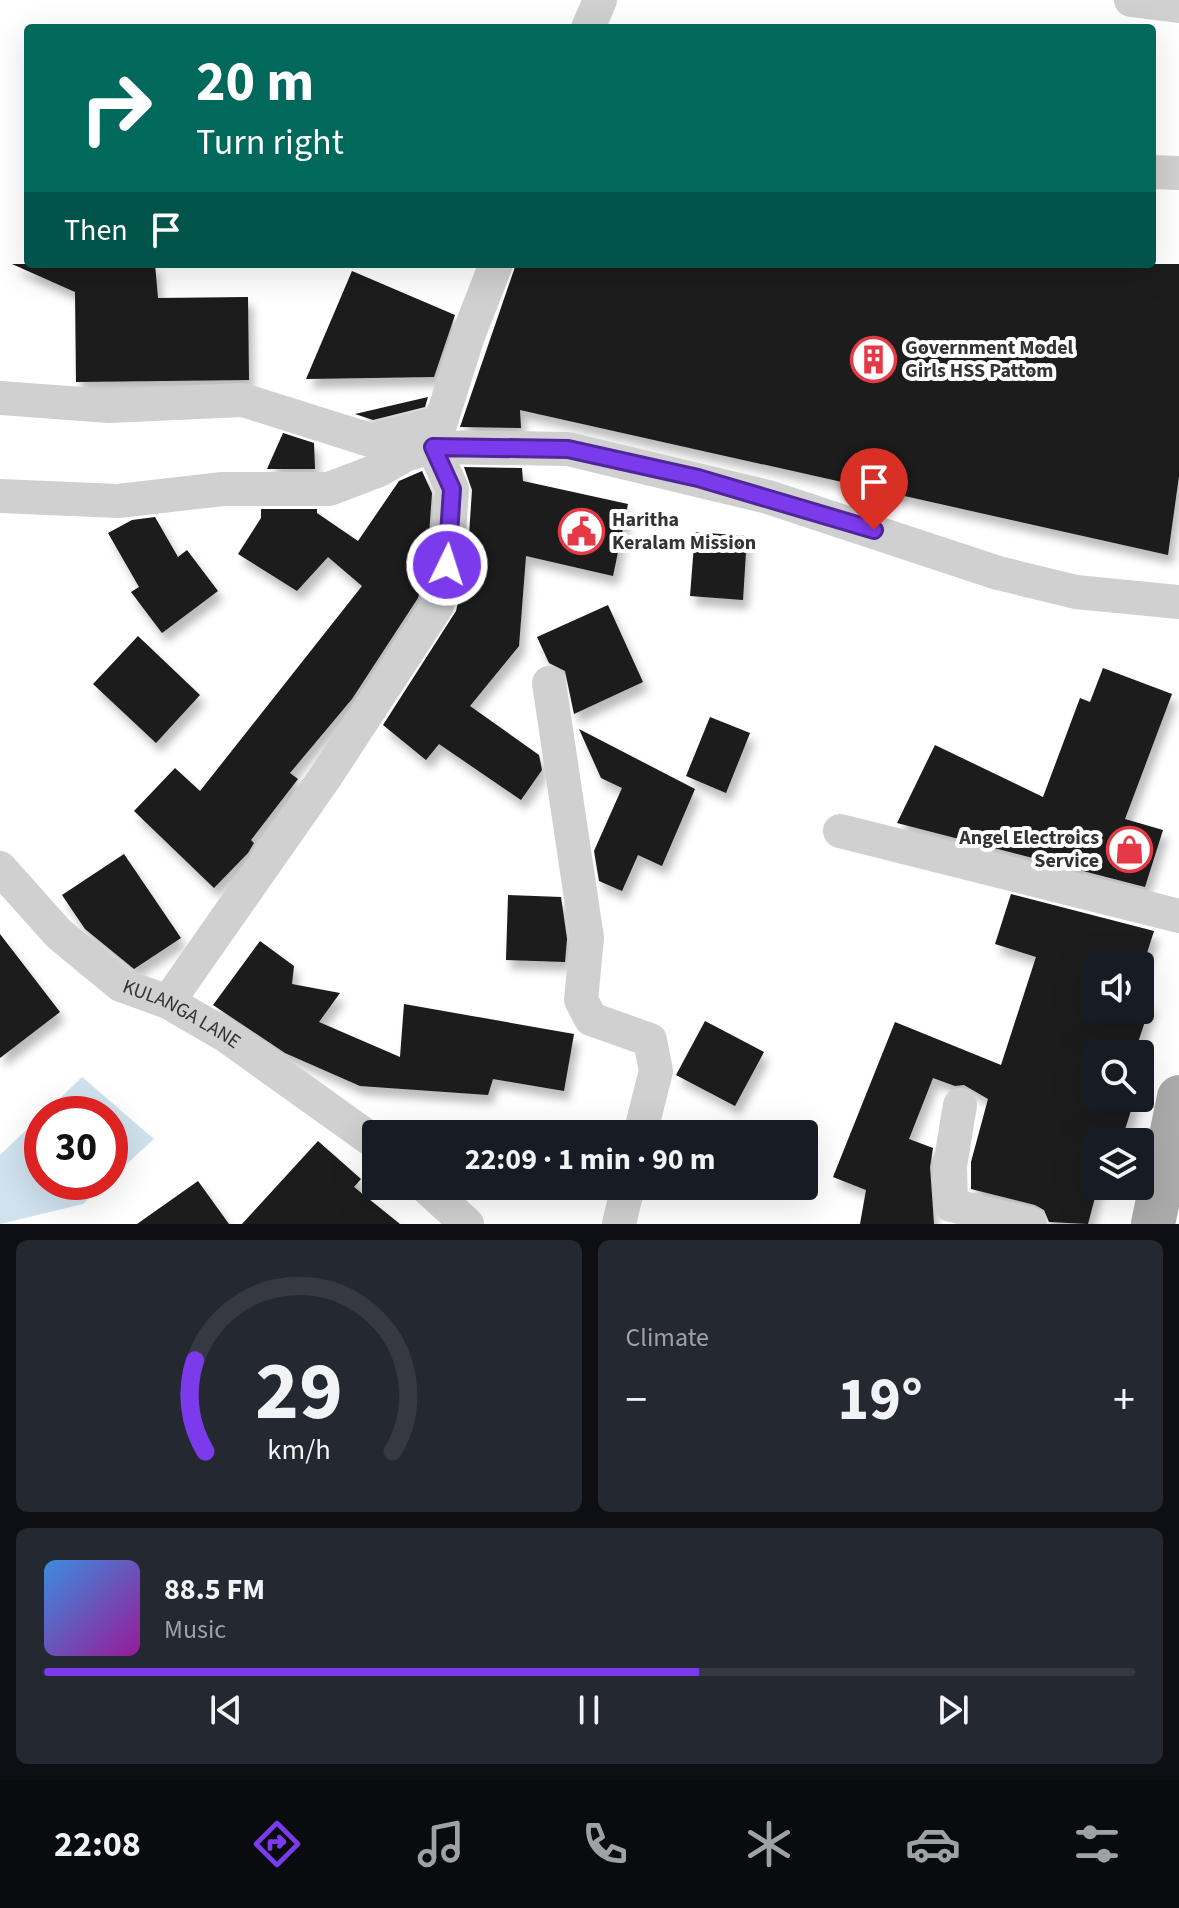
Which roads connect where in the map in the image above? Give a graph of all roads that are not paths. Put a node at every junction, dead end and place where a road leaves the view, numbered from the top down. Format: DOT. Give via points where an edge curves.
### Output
graph roads {
  1 [pos="600,0"];
  2 [pos="1131,0"];
  3 [pos="1179,6"];
  4 [pos="590,24"];
  5 [pos="1156,172"];
  6 [pos="1179,173"];
  7 [pos="494,268"];
  8 [pos="0,398"];
  9 [pos="437,435"];
  10 [pos="0,496"];
  11 [pos="1179,602"];
  12 [pos="549,683"];
  13 [pos="840,831"];
  14 [pos="0,868"];
  15 [pos="1179,916"];
  16 [pos="168,1002"];
  17 [pos="1179,1097"];
  18 [pos="960,1105"];
  19 [pos="644,1120"];
  20 [pos="362,1133"];
  21 [pos="440,1200"];
  22 [pos="625,1200"];
  23 [pos="467,1224"];
  24 [pos="619,1224"];
  25 [pos="1030,1224"];
  26 [pos="1153,1224"];
  1 -- 4 [label="street"];
  2 -- 3 [label="street"];
  5 -- 6 [label="street"];
  7 -- 9 [label="street"];
  8 -- 9 [label="street" via="109,406 243,400 373,441"];
  9 -- 10 [label="street" via="379,470 329,489 223,489 118,501"];
  9 -- 11 [label="street" via="568,449 768,497 998,573 1076,592"];
  9 -- 16 [label="street" via="452,489 447,565 437,606"];
  12 -- 19 [label="street" via="587,938 581,1000 591,1019 650,1040 656,1071"];
  13 -- 15 [label="street"];
  14 -- 16 [label="street, KULANGA LANE" via="59,934 121,985"];
  16 -- 20 [label="street, KULANGA LANE" via="225,1035"];
  17 -- 26 [label="main road"];
  18 -- 25 [label="street" via="950,1166 951,1205"];
  21 -- 23 [label="street"];
  22 -- 24 [label="street"];
}
